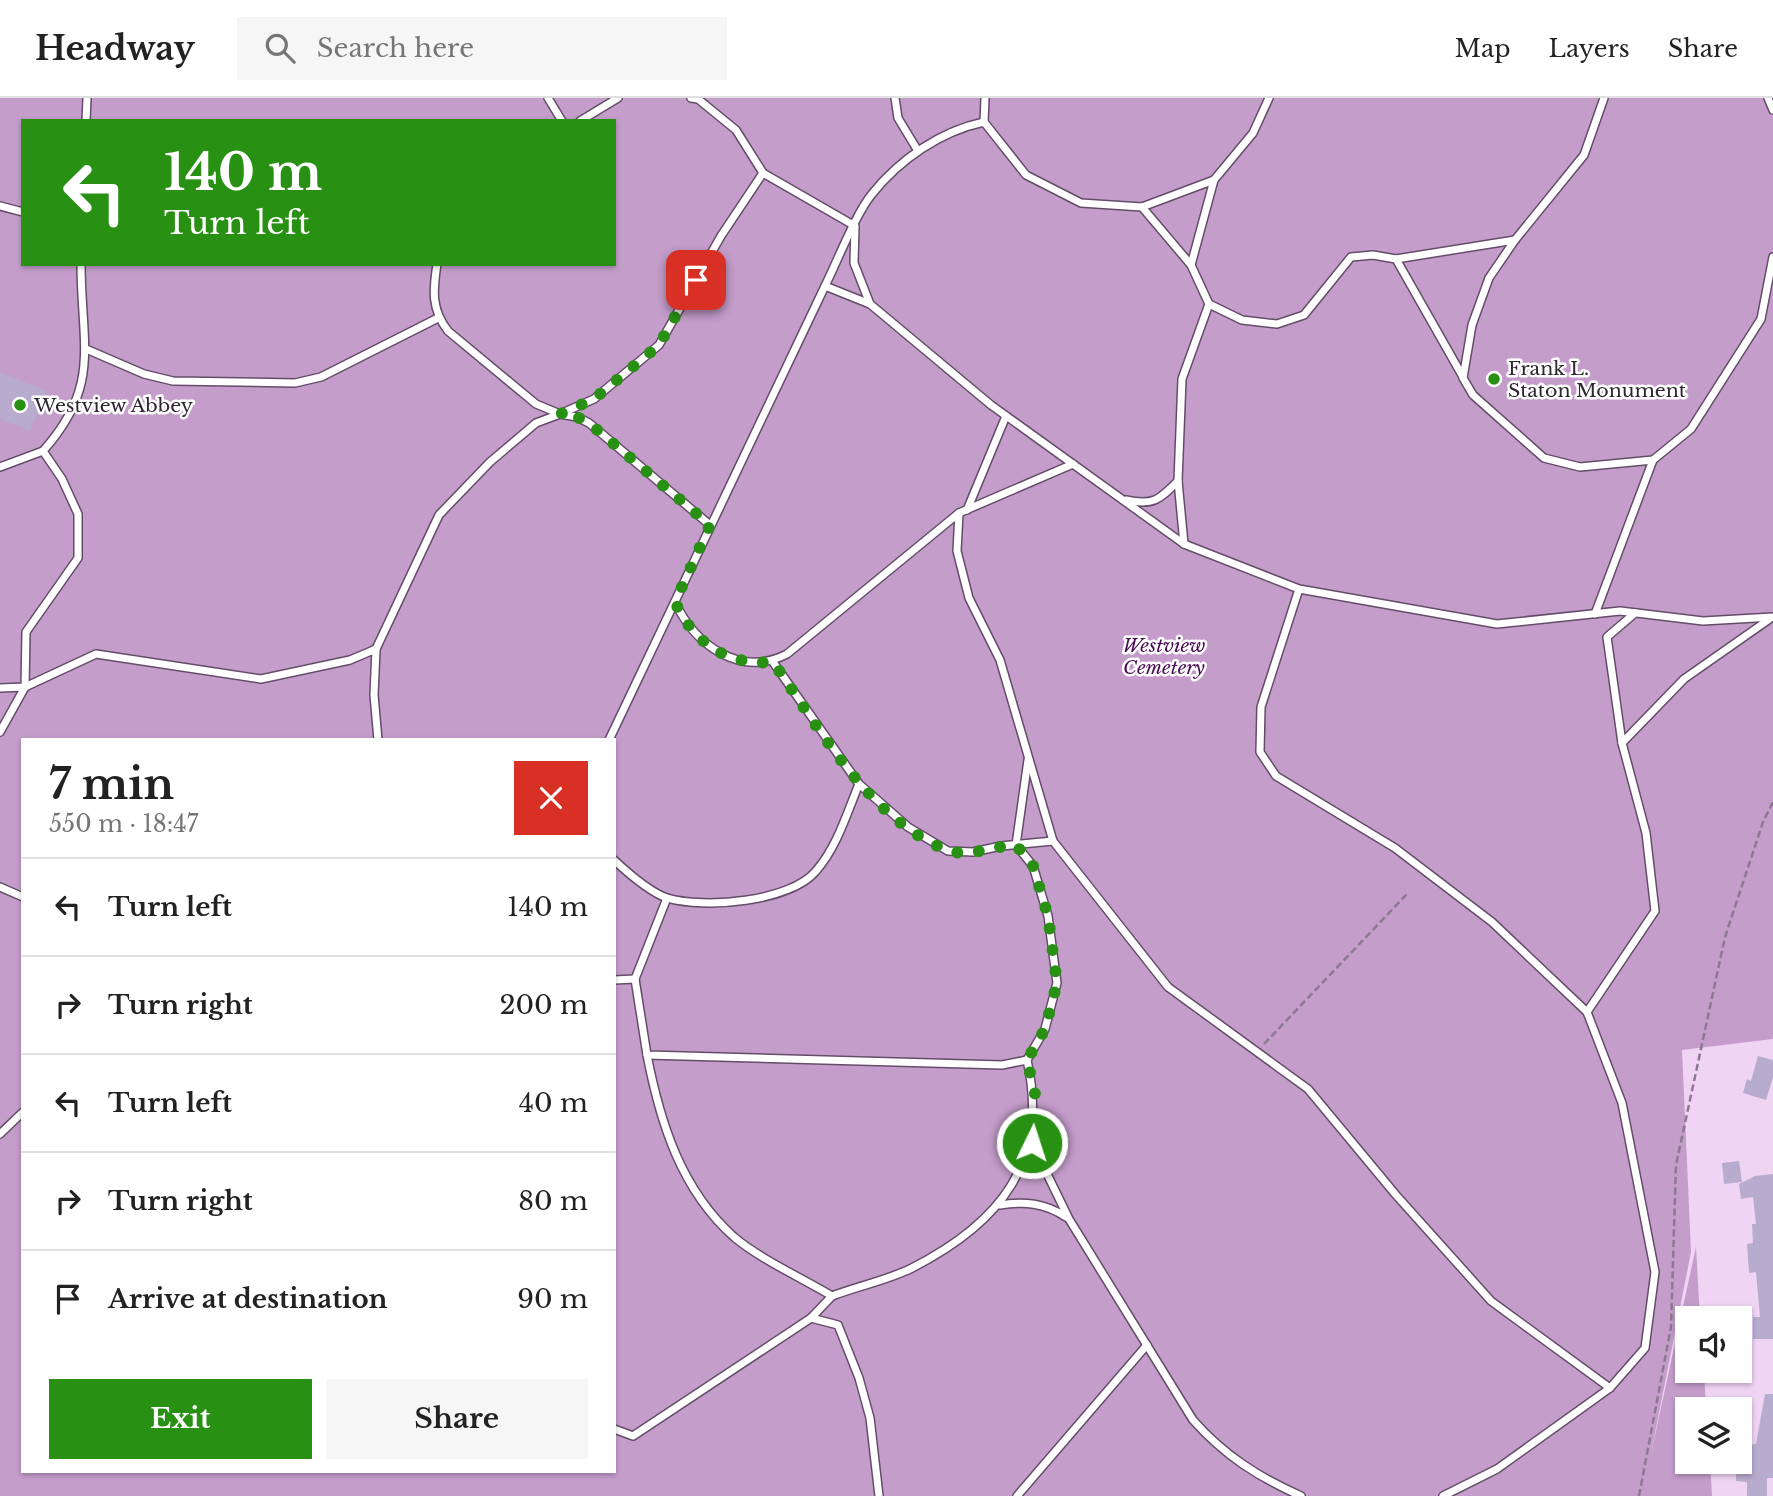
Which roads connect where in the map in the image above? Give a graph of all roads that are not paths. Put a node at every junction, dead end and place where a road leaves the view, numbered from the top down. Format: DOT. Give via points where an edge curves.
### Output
graph roads {
  1 [pos="87,98"];
  2 [pos="548,98"];
  3 [pos="615,98"];
  4 [pos="696,98"];
  5 [pos="895,98"];
  6 [pos="985,98"];
  7 [pos="1269,98"];
  8 [pos="1595,98"];
  9 [pos="1768,98"];
  10 [pos="1602,101"];
  11 [pos="1773,110"];
  12 [pos="86,119"];
  13 [pos="561,119"];
  14 [pos="583,119"];
  15 [pos="984,122"];
  16 [pos="918,151"];
  17 [pos="763,173"];
  18 [pos="1214,180"];
  19 [pos="0,206"];
  20 [pos="1142,206"];
  21 [pos="21,211"];
  22 [pos="855,226"];
  23 [pos="1515,240"];
  24 [pos="1773,257"];
  25 [pos="1395,259"];
  26 [pos="1191,265"];
  27 [pos="81,266"];
  28 [pos="437,266"];
  29 [pos="825,286"];
  30 [pos="1770,292"];
  31 [pos="870,304"];
  32 [pos="1209,304"];
  33 [pos="438,318"];
  34 [pos="86,349"];
  35 [pos="1463,378"];
  36 [pos="560,414"];
  37 [pos="1006,416"];
  38 [pos="43,452"];
  39 [pos="1653,460"];
  40 [pos="1073,464"];
  41 [pos="0,467"];
  42 [pos="1178,481"];
  43 [pos="1122,499"];
  44 [pos="963,512"];
  45 [pos="710,525"];
  46 [pos="1184,544"];
  47 [pos="1299,589"];
  48 [pos="675,602"];
  49 [pos="1635,613"];
  50 [pos="1595,614"];
  51 [pos="1772,617"];
  52 [pos="376,649"];
  53 [pos="773,662"];
  54 [pos="25,687"];
  55 [pos="0,688"];
  56 [pos="0,732"];
  57 [pos="378,738"];
  58 [pos="610,738"];
  59 [pos="1622,743"];
  60 [pos="1029,756"];
  61 [pos="859,784"];
  62 [pos="1053,841"];
  63 [pos="1016,845"];
  64 [pos="616,861"];
  65 [pos="0,887"];
  66 [pos="21,896"];
  67 [pos="667,898"];
  68 [pos="616,979"];
  69 [pos="635,979"];
  70 [pos="1587,1012"];
  71 [pos="647,1055"];
  72 [pos="1027,1060"];
  73 [pos="21,1114"];
  74 [pos="0,1134"];
  75 [pos="1032,1143"];
  76 [pos="1000,1205"];
  77 [pos="1069,1219"];
  78 [pos="832,1296"];
  79 [pos="811,1318"];
  80 [pos="1147,1345"];
  81 [pos="1610,1388"];
  82 [pos="616,1430"];
  83 [pos="879,1496"];
  84 [pos="1017,1496"];
  85 [pos="1301,1496"];
  86 [pos="1443,1496"];
  1 -- 12 [label="lane"];
  2 -- 13 [label="lane"];
  3 -- 14 [label="lane"];
  4 -- 17 [label="lane" via="736,130"];
  5 -- 16 [label="lane" via="898,118"];
  6 -- 15 [label="lane"];
  7 -- 18 [label="lane" via="1253,133"];
  8 -- 10 [label="lane"];
  9 -- 11 [label="lane"];
  10 -- 23 [label="lane" via="1584,155"];
  15 -- 16 [label="lane" via="957,128"];
  15 -- 20 [label="lane" via="1026,175 1081,203"];
  16 -- 22 [label="lane" via="871,194"];
  17 -- 22 [label="lane"];
  17 -- 36 [label="lane" via="659,345 594,399"];
  18 -- 20 [label="lane"];
  18 -- 26 [label="lane"];
  19 -- 21 [label="lane"];
  20 -- 26 [label="lane"];
  22 -- 29 [label="lane"];
  22 -- 31 [label="lane" via="854,263"];
  23 -- 25 [label="lane"];
  23 -- 35 [label="lane" via="1489,278 1472,325"];
  24 -- 30 [label="lane"];
  25 -- 32 [label="lane" via="1350,257 1304,315 1277,324 1242,320"];
  25 -- 35 [label="lane"];
  26 -- 32 [label="lane"];
  27 -- 34 [label="lane"];
  28 -- 33 [label="lane" via="433,301"];
  29 -- 31 [label="lane"];
  29 -- 45 [label="lane"];
  30 -- 39 [label="lane" via="1761,319 1691,429"];
  31 -- 37 [label="lane"];
  32 -- 42 [label="lane" via="1182,379"];
  33 -- 34 [label="lane" via="321,377 295,383 173,381"];
  33 -- 36 [label="lane" via="463,346 508,383 536,404"];
  34 -- 38 [label="lane" via="85,373 71,415"];
  35 -- 39 [label="lane" via="1473,395 1544,458 1580,467"];
  36 -- 45 [label="lane" via="589,423"];
  36 -- 52 [label="lane" via="519,436 439,515"];
  37 -- 40 [label="lane"];
  37 -- 44 [label="lane"];
  38 -- 41 [label="lane"];
  38 -- 54 [label="lane" via="78,514 78,558 26,632"];
  39 -- 50 [label="lane"];
  40 -- 43 [label="lane"];
  40 -- 44 [label="lane"];
  42 -- 43 [label="lane" via="1145,505"];
  42 -- 46 [label="lane"];
  43 -- 46 [label="lane"];
  44 -- 53 [label="lane"];
  44 -- 60 [label="lane" via="957,551 969,598 1000,660"];
  45 -- 48 [label="lane"];
  46 -- 47 [label="lane"];
  47 -- 50 [label="lane" via="1497,624"];
  47 -- 70 [label="lane" via="1261,707 1260,752 1270,768 1298,792 1395,848 1492,922"];
  48 -- 53 [label="lane" via="683,618 716,652 733,660"];
  48 -- 58 [label="lane"];
  49 -- 50 [label="lane"];
  49 -- 51 [label="lane" via="1703,621"];
  49 -- 59 [label="lane" via="1607,637"];
  51 -- 59 [label="lane" via="1684,679"];
  52 -- 54 [label="lane" via="351,660 261,680 96,654"];
  52 -- 57 [label="lane"];
  53 -- 61 [label="lane"];
  54 -- 55 [label="lane"];
  54 -- 56 [label="lane"];
  59 -- 70 [label="lane" via="1646,833 1655,911"];
  60 -- 62 [label="lane"];
  60 -- 63 [label="lane"];
  61 -- 63 [label="lane" via="908,827 948,851"];
  61 -- 67 [label="lane" via="836,839 805,883 746,901"];
  62 -- 63 [label="lane"];
  62 -- 81 [label="lane" via="1168,987 1308,1089 1491,1301"];
  63 -- 72 [label="lane" via="1033,866 1057,983 1045,1029"];
  64 -- 67 [label="lane"];
  65 -- 66 [label="lane"];
  67 -- 69 [label="lane"];
  68 -- 69 [label="lane"];
  69 -- 71 [label="lane"];
  70 -- 81 [label="lane" via="1622,1103 1655,1272 1645,1348"];
  71 -- 72 [label="lane" via="1002,1065"];
  71 -- 78 [label="lane" via="663,1124 686,1180 734,1237"];
  72 -- 75 [label="lane" via="1035,1094"];
  73 -- 74 [label="lane"];
  75 -- 76 [label="lane"];
  75 -- 77 [label="lane"];
  76 -- 77 [label="lane" via="1042,1205"];
  76 -- 78 [label="lane" via="959,1241 910,1269"];
  77 -- 80 [label="lane"];
  78 -- 79 [label="lane"];
  79 -- 82 [label="lane" via="633,1436"];
  79 -- 83 [label="lane" via="838,1325 859,1378 870,1418"];
  80 -- 84 [label="lane"];
  80 -- 85 [label="lane" via="1193,1420 1215,1445 1259,1477"];
  81 -- 86 [label="lane" via="1497,1469"];
}
